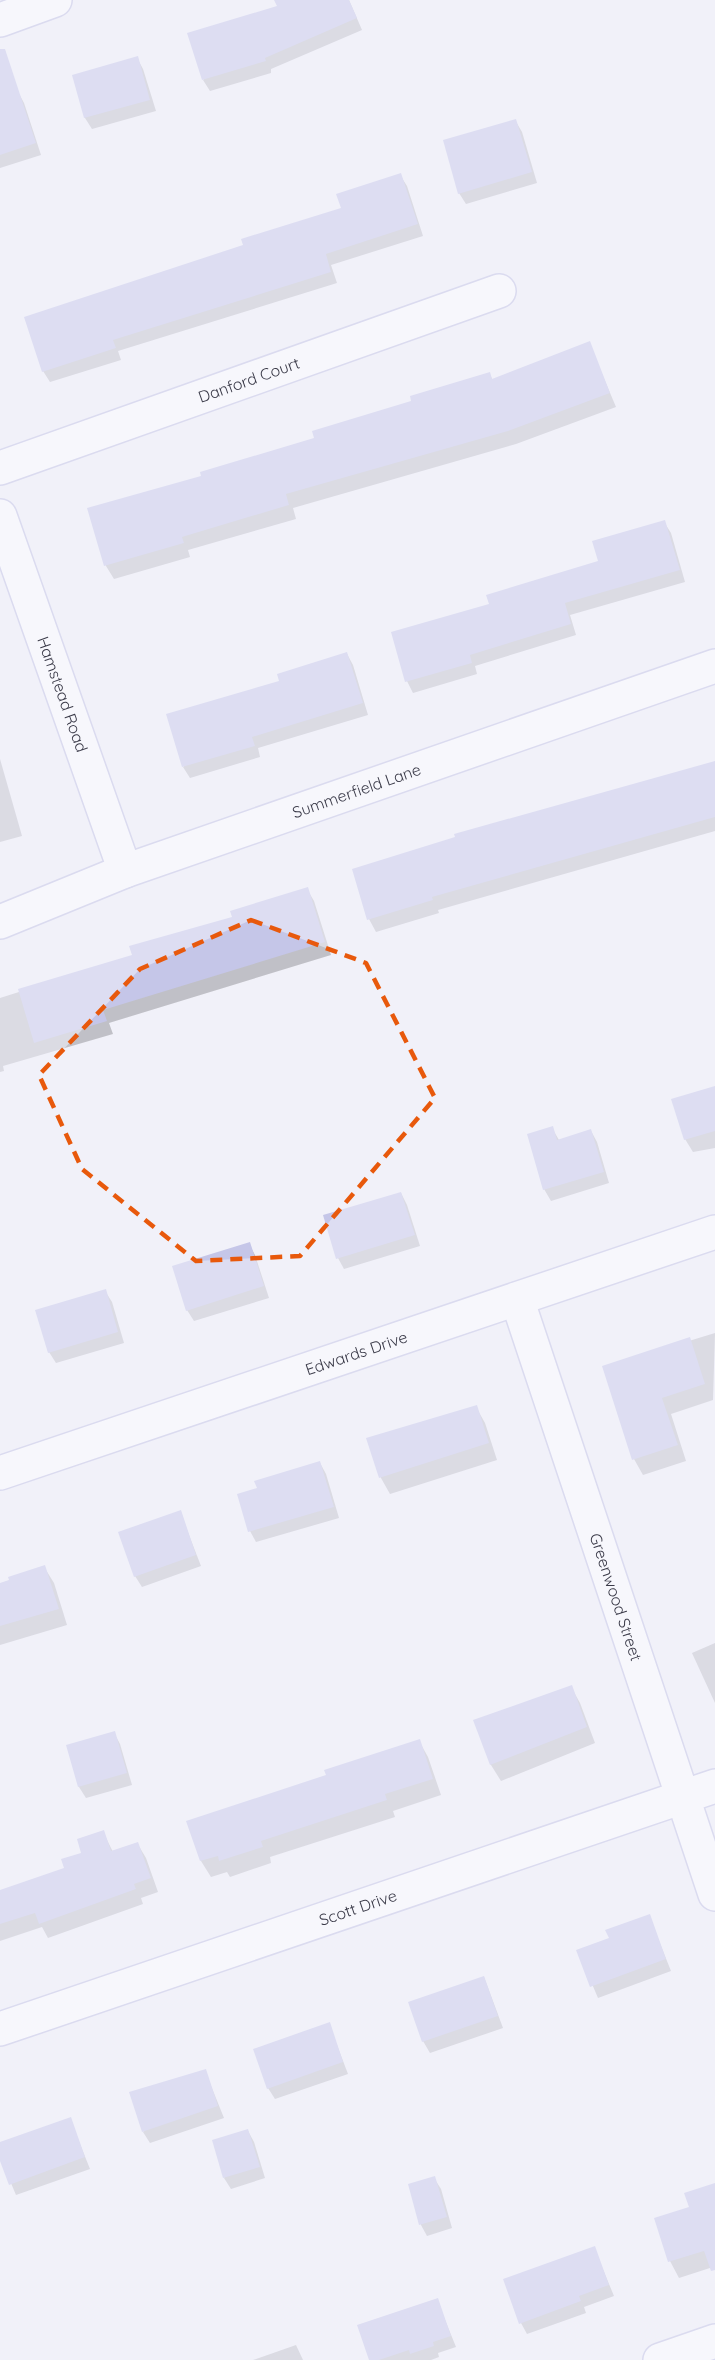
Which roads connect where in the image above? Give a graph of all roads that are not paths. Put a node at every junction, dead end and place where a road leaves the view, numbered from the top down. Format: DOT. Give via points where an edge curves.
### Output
graph roads {
  1 [pos="55,0"];
  2 [pos="0,20"];
  3 [pos="499,291"];
  4 [pos="0,468"];
  5 [pos="0,516"];
  6 [pos="715,666"];
  7 [pos="125,871"];
  8 [pos="0,922"];
  9 [pos="715,1232"];
  10 [pos="517,1299"];
  11 [pos="0,1473"];
  12 [pos="715,1786"];
  13 [pos="682,1797"];
  14 [pos="715,1894"];
  15 [pos="0,2029"];
  16 [pos="715,2341"];
  17 [pos="660,2360"];
  1 -- 2 [label="street"];
  3 -- 4 [label="street, Danford Court"];
  5 -- 7 [label="street, Hamstead Road"];
  6 -- 7 [label="street, Summerfield Lane"];
  7 -- 8 [label="street, Summerfield Lane"];
  9 -- 10 [label="street, Edwards Drive"];
  10 -- 11 [label="street, Edwards Drive"];
  10 -- 13 [label="street, Greenwood Street"];
  12 -- 13 [label="street, Scott Drive"];
  13 -- 14 [label="street, Greenwood Street"];
  13 -- 15 [label="street, Scott Drive"];
  16 -- 17 [label="street"];
}
